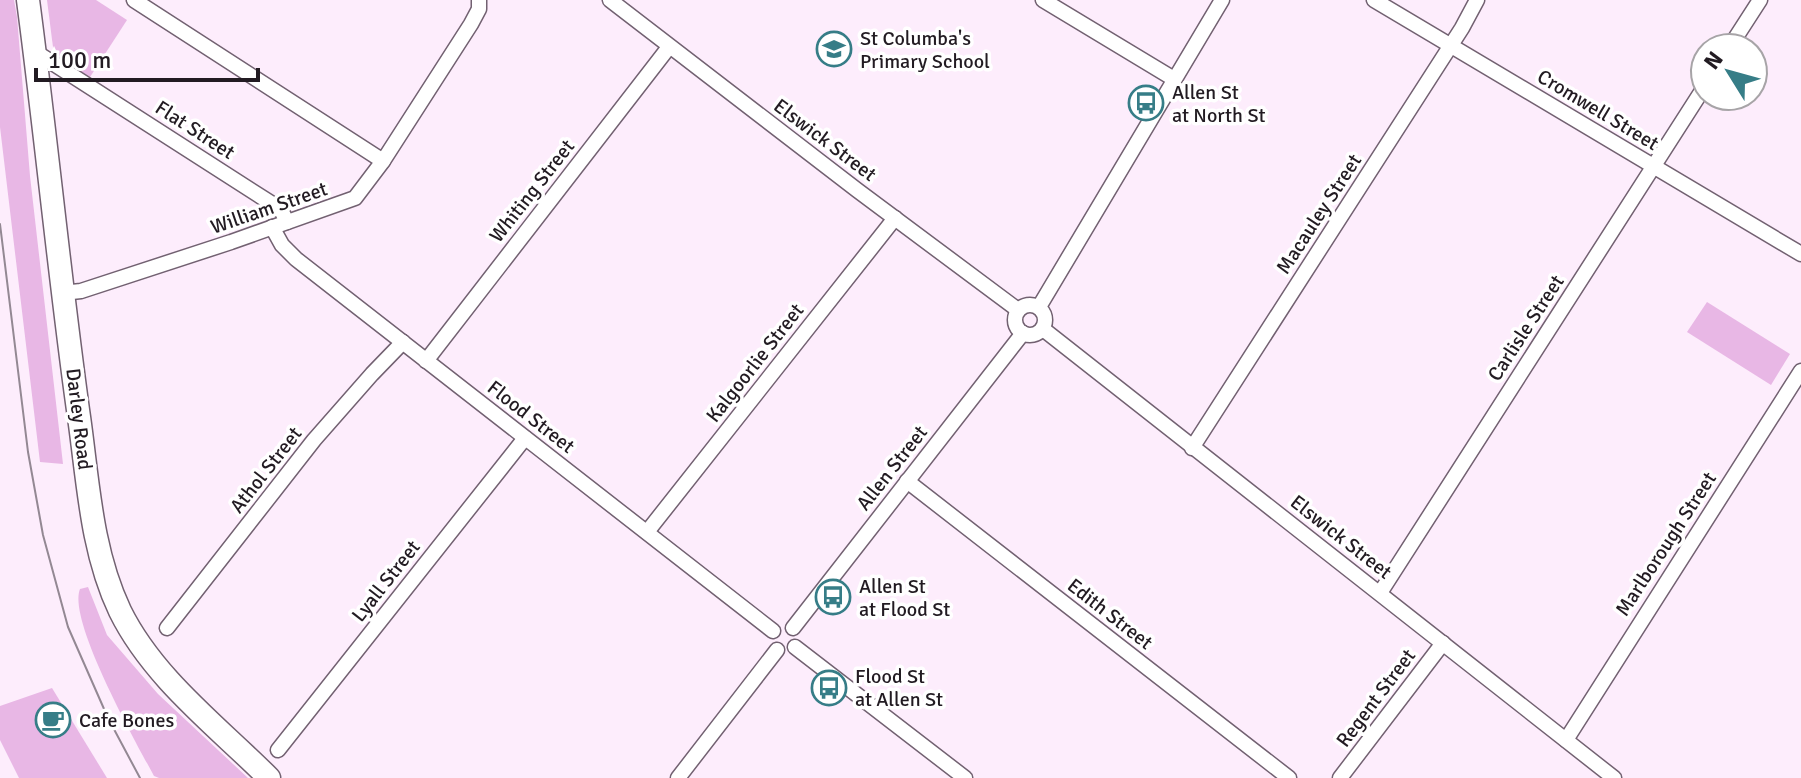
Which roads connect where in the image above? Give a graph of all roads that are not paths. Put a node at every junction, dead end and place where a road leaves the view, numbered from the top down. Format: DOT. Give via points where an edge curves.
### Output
graph roads {
  1 [pos="28,0"];
  2 [pos="134,0"];
  3 [pos="479,0"];
  4 [pos="610,0"];
  5 [pos="1043,0"];
  6 [pos="1222,0"];
  7 [pos="1374,0"];
  8 [pos="1477,0"];
  9 [pos="1760,0"];
  10 [pos="1739,32"];
  11 [pos="1450,46"];
  12 [pos="669,47"];
  13 [pos="34,51"];
  14 [pos="1174,79"];
  15 [pos="1689,111"];
  16 [pos="383,161"];
  17 [pos="1653,166"];
  18 [pos="895,218"];
  19 [pos="287,222"];
  20 [pos="272,227"];
  21 [pos="1801,254"];
  22 [pos="62,293"];
  23 [pos="1039,307"];
  24 [pos="1018,310"];
  25 [pos="1043,329"];
  26 [pos="1023,333"];
  27 [pos="403,342"];
  28 [pos="426,361"];
  29 [pos="1801,371"];
  30 [pos="525,438"];
  31 [pos="1192,448"];
  32 [pos="907,481"];
  33 [pos="647,532"];
  34 [pos="1380,593"];
  35 [pos="167,628"];
  36 [pos="793,628"];
  37 [pos="773,631"];
  38 [pos="1443,643"];
  39 [pos="795,647"];
  40 [pos="777,650"];
  41 [pos="1566,740"];
  42 [pos="278,750"];
  43 [pos="269,778"];
  44 [pos="678,778"];
  45 [pos="965,778"];
  46 [pos="1289,778"];
  47 [pos="1340,778"];
  48 [pos="1614,778"];
  1 -- 13 [label="main road, Darley Road"];
  2 -- 16 [label="street"];
  3 -- 16 [label="street, William Street" via="476,16"];
  4 -- 12 [label="street, Elswick Street"];
  5 -- 14 [label="street"];
  6 -- 14 [label="street"];
  7 -- 11 [label="street, Cromwell Street"];
  8 -- 11 [label="street, Macauley Street"];
  9 -- 10 [label="street"];
  11 -- 17 [label="street, Cromwell Street"];
  11 -- 31 [label="street, Macauley Street"];
  12 -- 18 [label="street, Elswick Street"];
  12 -- 28 [label="street, Whiting Street"];
  13 -- 19 [label="street, Flat Street" via="277,207"];
  13 -- 22 [label="main road, Darley Road"];
  14 -- 23 [label="street"];
  15 -- 17 [label="street, Carlisle Street"];
  16 -- 19 [label="street, William Street" via="355,198"];
  17 -- 21 [label="street, Cromwell Street"];
  17 -- 34 [label="street, Carlisle Street"];
  18 -- 24 [label="street, Elswick Street"];
  18 -- 33 [label="street, Kalgoorlie Street"];
  19 -- 20 [label="street, William Street"];
  20 -- 22 [label="street, William Street"];
  20 -- 27 [label="street, Flood Street" via="296,259"];
  22 -- 43 [label="main road, Darley Road" via="88,494 106,578 156,664"];
  23 -- 24 [label="street" via="1028,304"];
  23 -- 25 [label="street" via="1045,315"];
  24 -- 26 [label="street" via="1016,326"];
  25 -- 26 [label="street" via="1034,335"];
  25 -- 31 [label="street, Elswick Street"];
  26 -- 32 [label="street, Allen Street"];
  27 -- 28 [label="street, Flood Street"];
  27 -- 35 [label="street, Athol Street" via="314,440"];
  28 -- 30 [label="street, Flood Street"];
  29 -- 41 [label="street, Marlborough Street"];
  30 -- 33 [label="street, Flood Street"];
  30 -- 42 [label="street, Lyall Street"];
  31 -- 34 [label="street, Elswick Street"];
  32 -- 36 [label="street, Allen Street"];
  32 -- 46 [label="street, Edith Street"];
  33 -- 37 [label="street, Flood Street"];
  34 -- 38 [label="street, Elswick Street"];
  36 -- 37 [label="street" via="785,625"];
  36 -- 39 [label="street" via="798,635"];
  37 -- 40 [label="street" via="771,641"];
  38 -- 41 [label="street, Elswick Street"];
  38 -- 47 [label="street, Regent Street"];
  39 -- 40 [label="street"];
  39 -- 45 [label="street"];
  40 -- 44 [label="street"];
  41 -- 48 [label="street, Elswick Street"];
}
